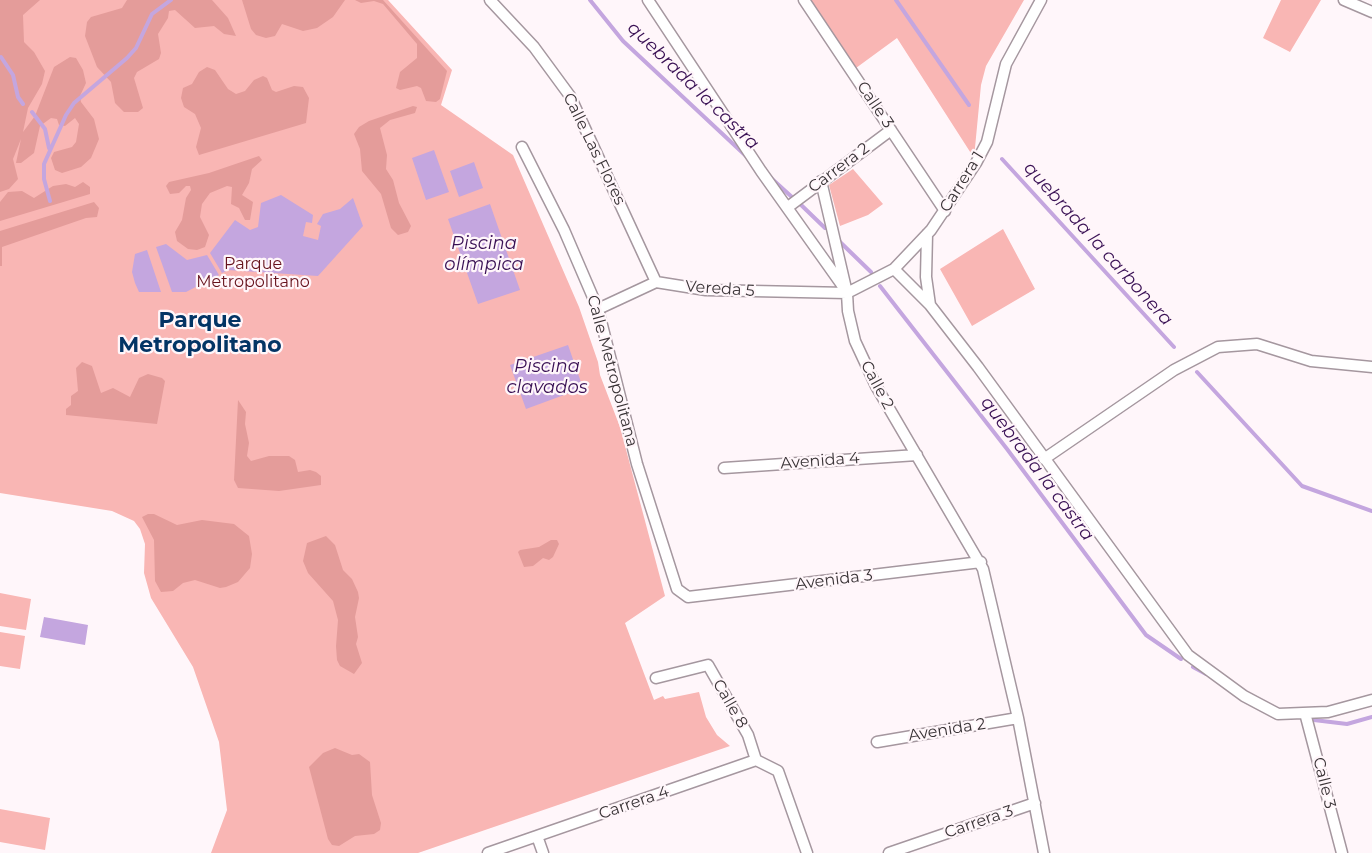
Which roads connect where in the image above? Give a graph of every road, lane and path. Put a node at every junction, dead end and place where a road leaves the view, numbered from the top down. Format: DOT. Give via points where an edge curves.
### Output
graph roads {
  1 [pos="490,0"];
  2 [pos="648,0"];
  3 [pos="804,0"];
  4 [pos="1041,0"];
  5 [pos="1344,0"];
  6 [pos="1372,12"];
  7 [pos="891,129"];
  8 [pos="522,147"];
  9 [pos="821,181"];
  10 [pos="788,207"];
  11 [pos="945,211"];
  12 [pos="927,234"];
  13 [pos="894,269"];
  14 [pos="656,282"];
  15 [pos="848,293"];
  16 [pos="930,305"];
  17 [pos="598,309"];
  18 [pos="1372,367"];
  19 [pos="917,455"];
  20 [pos="1044,459"];
  21 [pos="724,468"];
  22 [pos="981,562"];
  23 [pos="688,597"];
  24 [pos="656,678"];
  25 [pos="1372,700"];
  26 [pos="1305,713"];
  27 [pos="1018,718"];
  28 [pos="877,742"];
  29 [pos="756,760"];
  30 [pos="1035,803"];
  31 [pos="537,836"];
  32 [pos="1338,852"];
  33 [pos="488,853"];
  34 [pos="543,853"];
  35 [pos="807,853"];
  36 [pos="889,853"];
  37 [pos="1044,853"];
  1 -- 14 [label="street, Calle Las Flores" via="534,47 570,96"];
  2 -- 10 [label="street, Calle 2"];
  3 -- 7 [label="street, Calle 3"];
  4 -- 11 [label="street, Carrera 1" via="1006,64 987,142"];
  5 -- 6 [label="street"];
  7 -- 9 [label="street, Carrera 2"];
  7 -- 11 [label="street, Calle 3"];
  8 -- 17 [label="street, Calle Metropolitana"];
  9 -- 10 [label="street, Carrera 2"];
  9 -- 15 [label="street"];
  10 -- 15 [label="street, Calle 2"];
  11 -- 12 [label="street, Carrera 1"];
  12 -- 13 [label="street, Carrera 1"];
  12 -- 16 [label="street"];
  13 -- 15 [label="street, Carrera 1"];
  13 -- 16 [label="street"];
  14 -- 15 [label="street, Vereda 5" via="706,290"];
  14 -- 17 [label="street"];
  15 -- 19 [label="street, Calle 2" via="855,341 876,386"];
  16 -- 20 [label="street"];
  17 -- 23 [label="street, Calle Metropolitana" via="637,464 669,567 677,589"];
  18 -- 20 [label="street" via="1311,362 1257,344 1218,346 1174,370"];
  19 -- 21 [label="street, Avenida 4"];
  19 -- 22 [label="street, Calle 2"];
  20 -- 26 [label="street" via="1188,655 1244,696 1278,714"];
  22 -- 23 [label="street, Avenida 3"];
  22 -- 27 [label="street, Calle 2"];
  24 -- 29 [label="street, Calle 8" via="708,666 748,735"];
  25 -- 26 [label="street" via="1328,712"];
  26 -- 32 [label="street, Calle 3"];
  27 -- 28 [label="street, Avenida 2"];
  27 -- 30 [label="street, Calle 2"];
  29 -- 31 [label="street, Carrera 4"];
  29 -- 35 [label="street" via="778,771"];
  30 -- 36 [label="street, Carrera 3"];
  30 -- 37 [label="street, Calle 2"];
  31 -- 33 [label="street, Carrera 4"];
  31 -- 34 [label="street"];
}
